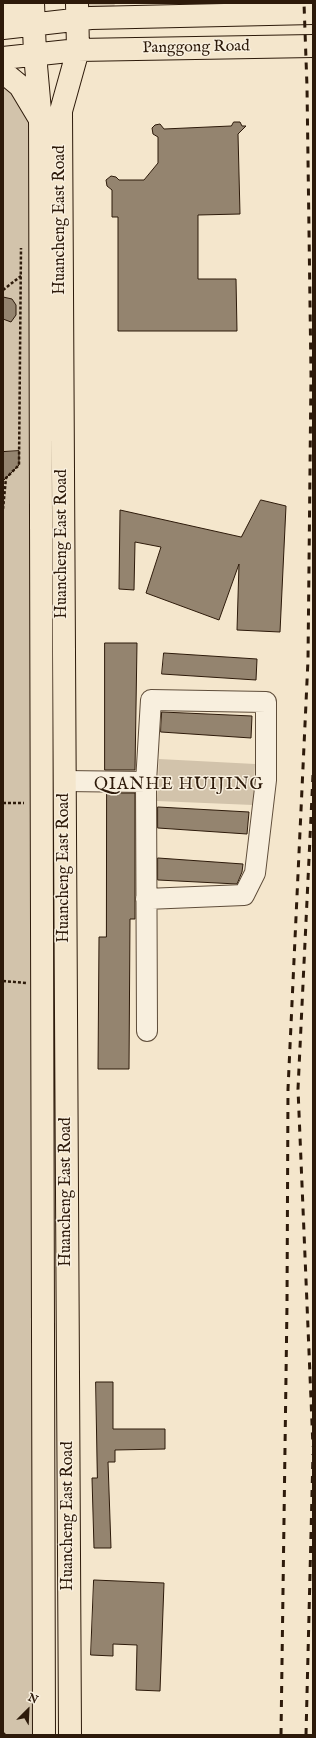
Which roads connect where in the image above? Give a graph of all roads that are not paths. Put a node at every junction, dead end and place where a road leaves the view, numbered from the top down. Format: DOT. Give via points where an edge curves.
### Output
graph roads {
  1 [pos="19,3"];
  2 [pos="33,3"];
  3 [pos="77,11"];
  4 [pos="313,14"];
  5 [pos="3,18"];
  6 [pos="34,24"];
  7 [pos="3,28"];
  8 [pos="313,46"];
  9 [pos="78,50"];
  10 [pos="35,54"];
  11 [pos="3,58"];
  12 [pos="3,72"];
  13 [pos="40,118"];
  14 [pos="64,781"];
  15 [pos="146,782"];
  16 [pos="146,900"];
  17 [pos="147,1031"];
  18 [pos="44,1735"];
  19 [pos="70,1735"];
  1 -- 5 [label="main road"];
  2 -- 6 [label="main road, Huancheng East Road"];
  3 -- 4 [label="main road, Panggong Road"];
  3 -- 6 [label="main road, Panggong Road"];
  3 -- 9 [label="main road, Huancheng East Road"];
  6 -- 7 [label="main road, Panggong Road"];
  6 -- 10 [label="main road, Huancheng East Road"];
  8 -- 9 [label="main road, Panggong Road"];
  9 -- 10 [label="main road, Panggong Road"];
  9 -- 14 [label="main road, Huancheng East Road" via="61,111"];
  10 -- 11 [label="main road, Panggong Road"];
  10 -- 13 [label="main road, Huancheng East Road"];
  12 -- 13 [label="main road" via="20,86"];
  13 -- 18 [label="main road, Huancheng East Road"];
  14 -- 15 [label="lane"];
  14 -- 19 [label="main road, Huancheng East Road"];
  15 -- 16 [label="lane"];
  15 -- 16 [label="lane" via="151,700 266,702 266,780 255,873 244,895"];
  16 -- 17 [label="lane"];
}
